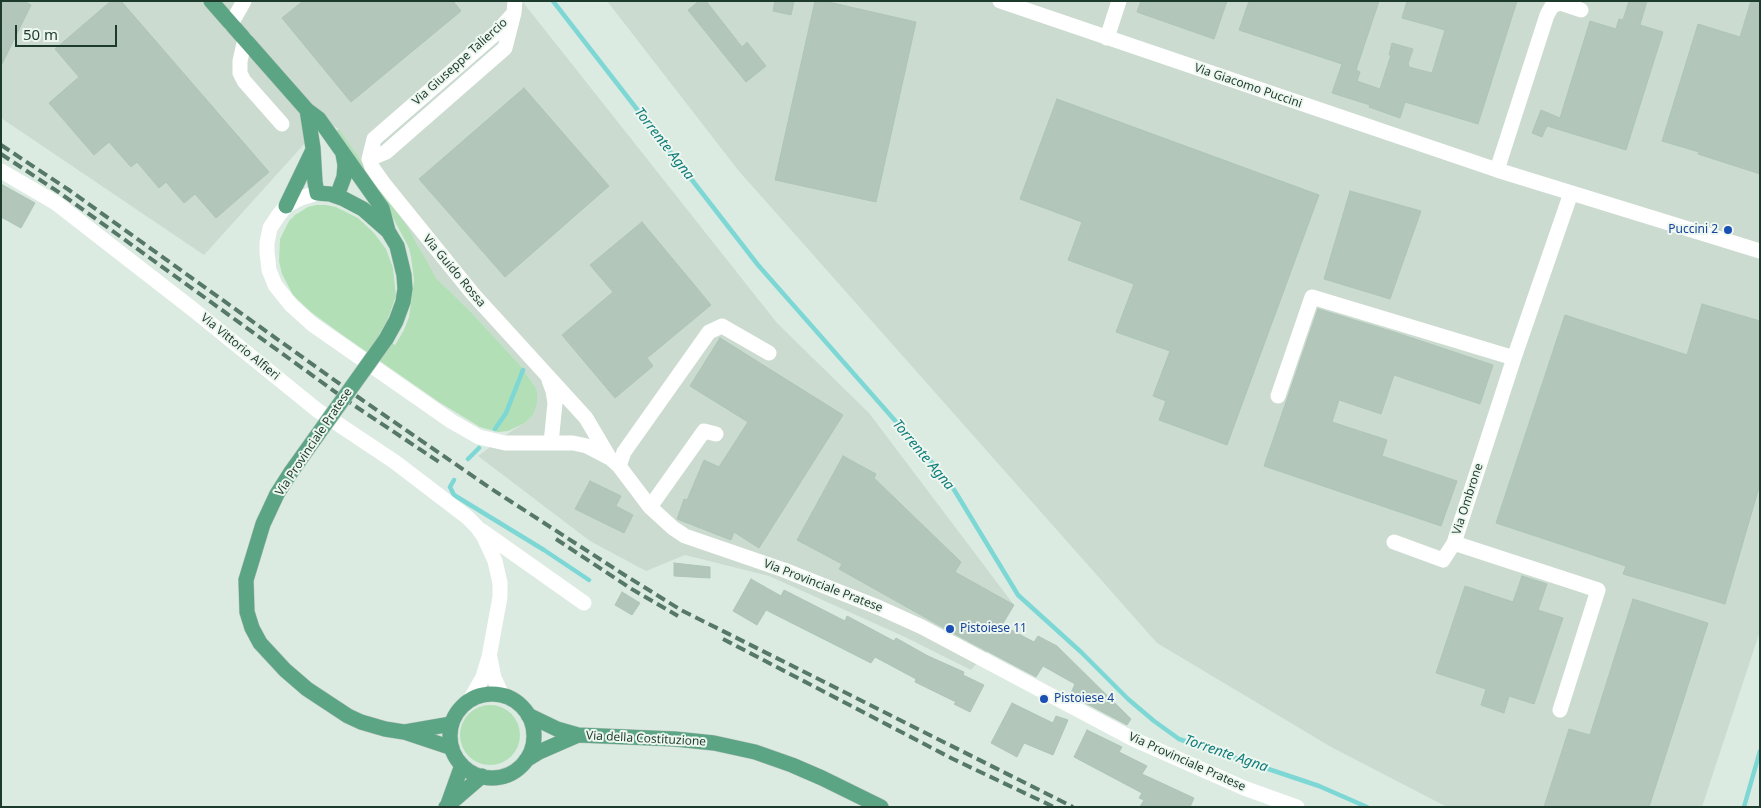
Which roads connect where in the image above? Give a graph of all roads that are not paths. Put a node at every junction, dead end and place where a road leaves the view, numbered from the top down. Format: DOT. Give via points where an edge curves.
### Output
graph roads {
  1 [pos="211,1"];
  2 [pos="244,1"];
  3 [pos="1000,1"];
  4 [pos="1119,1"];
  5 [pos="515,7"];
  6 [pos="1581,10"];
  7 [pos="232,24"];
  8 [pos="1107,38"];
  9 [pos="245,39"];
  10 [pos="307,110"];
  11 [pos="282,124"];
  12 [pos="313,148"];
  13 [pos="343,154"];
  14 [pos="370,159"];
  15 [pos="1496,170"];
  16 [pos="1,171"];
  17 [pos="1571,193"];
  18 [pos="317,194"];
  19 [pos="337,196"];
  20 [pos="286,206"];
  21 [pos="388,232"];
  22 [pos="1760,251"];
  23 [pos="769,353"];
  24 [pos="1514,358"];
  25 [pos="547,377"];
  26 [pos="1278,396"];
  27 [pos="716,434"];
  28 [pos="551,443"];
  29 [pos="615,462"];
  30 [pos="650,507"];
  31 [pos="476,527"];
  32 [pos="1394,542"];
  33 [pos="1454,542"];
  34 [pos="584,603"];
  35 [pos="489,657"];
  36 [pos="502,695"];
  37 [pos="470,700"];
  38 [pos="1560,710"];
  39 [pos="528,715"];
  40 [pos="451,724"];
  41 [pos="404,732"];
  42 [pos="578,735"];
  43 [pos="452,748"];
  44 [pos="526,760"];
  45 [pos="462,765"];
  46 [pos="482,776"];
  47 [pos="447,805"];
  48 [pos="881,807"];
  49 [pos="1297,807"];
  1 -- 7 [label="main road"];
  2 -- 7 [label="street"];
  3 -- 8 [label="street, Via Giacomo Puccini"];
  4 -- 8 [label="street"];
  5 -- 14 [label="street, Via Giuseppe Taliercio" via="496,33 374,139"];
  6 -- 15 [label="street" via="1560,3 1552,6 1546,15"];
  7 -- 9 [label="main road"];
  8 -- 15 [label="street, Via Giacomo Puccini"];
  9 -- 10 [label="main road"];
  9 -- 11 [label="street" via="240,73"];
  10 -- 12 [label="main road"];
  10 -- 13 [label="main road" via="320,119"];
  12 -- 18 [label="main road"];
  12 -- 20 [label="main road"];
  13 -- 19 [label="main road" via="344,177"];
  13 -- 21 [label="main road" via="382,208"];
  14 -- 25 [label="street, Via Guido Rossa" via="372,167 415,224"];
  15 -- 17 [label="street, Via Giacomo Puccini"];
  16 -- 31 [label="street, Via Vittorio Alfieri" via="56,203 317,410 395,462 468,517"];
  17 -- 22 [label="street, Via Giacomo Puccini"];
  17 -- 24 [label="street, Via Ombrone"];
  18 -- 19 [label="main road, Via Provinciale Pratese"];
  18 -- 20 [label="street, Via Provinciale Pratese"];
  19 -- 21 [label="main road, Via Provinciale Pratese" via="363,209"];
  20 -- 28 [label="street, Via Provinciale Pratese" via="270,228 267,261 275,286 302,316 451,421 479,437 505,443"];
  21 -- 41 [label="main road, Via Provinciale Pratese, bridge" via="396,246 404,275 403,302 396,321 277,494 263,524 246,580 247,612 260,643 307,689 361,722"];
  23 -- 29 [label="street" via="722,326 709,332"];
  24 -- 26 [label="street" via="1312,297"];
  24 -- 33 [label="street, Via Ombrone"];
  25 -- 28 [label="street, Via Guido Rossa" via="554,391 555,403"];
  25 -- 29 [label="street, Via Guido Rossa" via="586,418"];
  27 -- 30 [label="street" via="704,431"];
  28 -- 29 [label="street, Via Provinciale Pratese" via="588,446"];
  29 -- 30 [label="street, Via Provinciale Pratese"];
  30 -- 49 [label="street, Via Provinciale Pratese" via="685,536 880,608 1133,739 1244,788"];
  31 -- 34 [label="street, Via Vittorio Alfieri"];
  31 -- 35 [label="street, Via Vittorio Alfieri" via="495,561 500,583"];
  32 -- 33 [label="street" via="1443,560"];
  33 -- 38 [label="street, Via Ombrone" via="1598,590"];
  35 -- 36 [label="street, Via Vittorio Alfieri"];
  35 -- 37 [label="street, Via Vittorio Alfieri"];
  36 -- 37 [label="main road" via="491,694"];
  36 -- 39 [label="main road" via="517,702"];
  37 -- 40 [label="main road" via="458,710"];
  39 -- 42 [label="main road"];
  39 -- 44 [label="main road" via="534,738"];
  40 -- 41 [label="main road, Via Provinciale Pratese"];
  40 -- 43 [label="main road"];
  41 -- 43 [label="main road, Via Provinciale Pratese"];
  42 -- 44 [label="main road"];
  42 -- 48 [label="main road, Via della Costituzione" via="675,739 737,748 792,765"];
  43 -- 45 [label="main road"];
  44 -- 46 [label="main road" via="506,775"];
  45 -- 46 [label="main road"];
  45 -- 47 [label="main road"];
  46 -- 47 [label="main road"];
}
